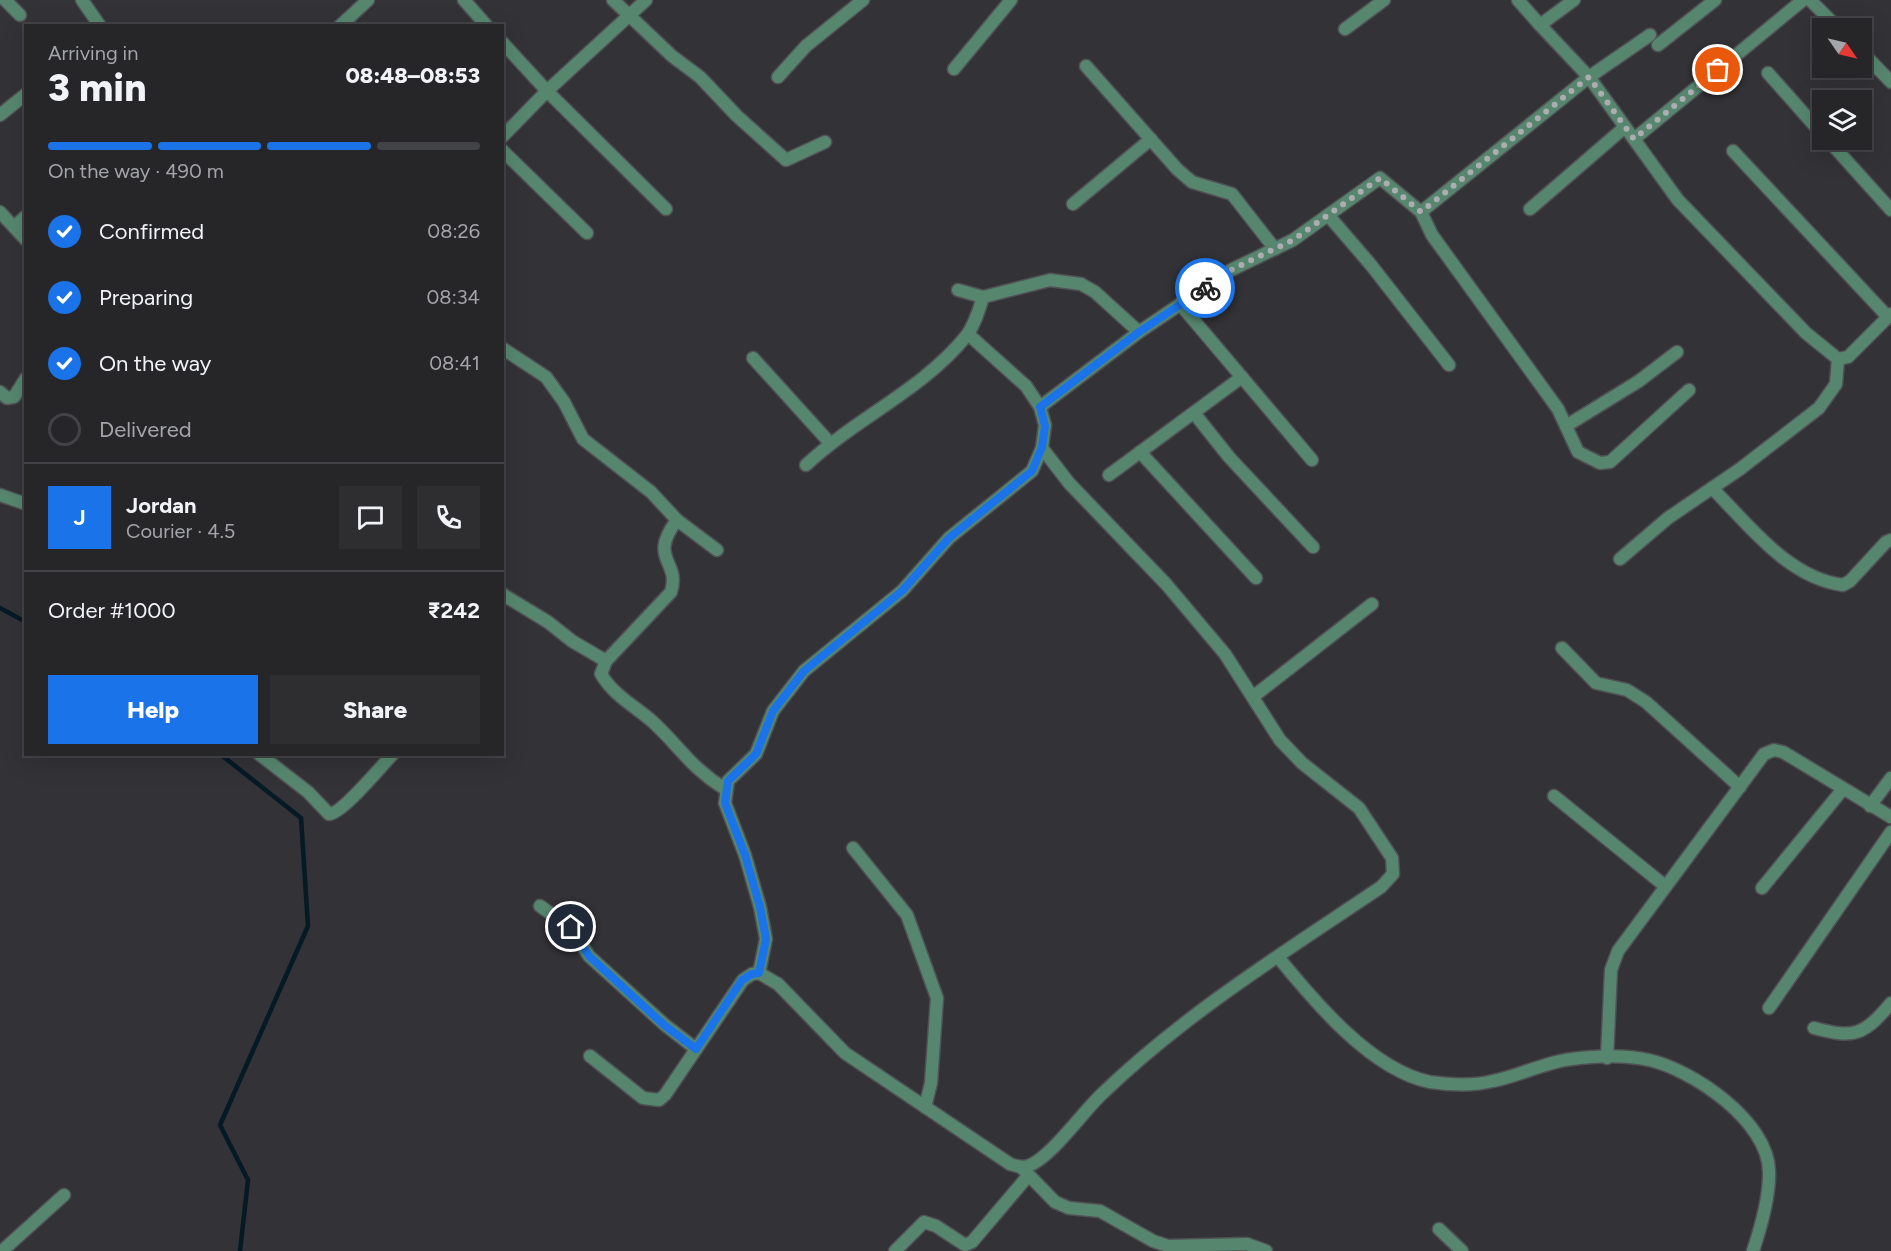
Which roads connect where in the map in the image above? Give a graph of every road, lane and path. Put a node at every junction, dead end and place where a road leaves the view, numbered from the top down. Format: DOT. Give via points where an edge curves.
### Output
graph roads {
  1 [pos="5,0"];
  2 [pos="82,0"];
  3 [pos="368,0"];
  4 [pos="464,0"];
  5 [pos="613,0"];
  6 [pos="646,0"];
  7 [pos="863,0"];
  8 [pos="1011,0"];
  9 [pos="1384,0"];
  10 [pos="1518,0"];
  11 [pos="1574,0"];
  12 [pos="1715,0"];
  13 [pos="1803,0"];
  14 [pos="1810,0"];
  15 [pos="20,15"];
  16 [pos="629,17"];
  17 [pos="1828,18"];
  18 [pos="99,24"];
  19 [pos="342,24"];
  20 [pos="486,24"];
  21 [pos="1540,25"];
  22 [pos="1345,29"];
  23 [pos="504,44"];
  24 [pos="1872,62"];
  25 [pos="1086,66"];
  26 [pos="954,69"];
  27 [pos="1768,73"];
  28 [pos="778,77"];
  29 [pos="1589,77"];
  30 [pos="1891,82"];
  31 [pos="547,91"];
  32 [pos="24,96"];
  33 [pos="0,116"];
  34 [pos="1812,123"];
  35 [pos="1625,127"];
  36 [pos="504,135"];
  37 [pos="1151,139"];
  38 [pos="1634,139"];
  39 [pos="825,142"];
  40 [pos="1837,150"];
  41 [pos="1733,151"];
  42 [pos="504,152"];
  43 [pos="1073,204"];
  44 [pos="666,209"];
  45 [pos="1530,209"];
  46 [pos="1891,210"];
  47 [pos="0,212"];
  48 [pos="1421,212"];
  49 [pos="1328,215"];
  50 [pos="24,218"];
  51 [pos="14,227"];
  52 [pos="586,232"];
  53 [pos="24,238"];
  54 [pos="1275,249"];
  55 [pos="958,290"];
  56 [pos="983,297"];
  57 [pos="1180,304"];
  58 [pos="1890,315"];
  59 [pos="1139,332"];
  60 [pos="968,334"];
  61 [pos="504,349"];
  62 [pos="1677,352"];
  63 [pos="753,358"];
  64 [pos="1838,359"];
  65 [pos="1449,365"];
  66 [pos="1242,377"];
  67 [pos="24,381"];
  68 [pos="1689,390"];
  69 [pos="0,392"];
  70 [pos="1040,407"];
  71 [pos="1194,412"];
  72 [pos="1566,426"];
  73 [pos="830,443"];
  74 [pos="1042,447"];
  75 [pos="1140,453"];
  76 [pos="1312,460"];
  77 [pos="806,465"];
  78 [pos="1109,475"];
  79 [pos="1712,488"];
  80 [pos="0,495"];
  81 [pos="24,503"];
  82 [pos="677,520"];
  83 [pos="1891,540"];
  84 [pos="1313,547"];
  85 [pos="717,550"];
  86 [pos="1620,559"];
  87 [pos="1256,578"];
  88 [pos="504,595"];
  89 [pos="1372,604"];
  90 [pos="1562,648"];
  91 [pos="606,661"];
  92 [pos="1254,696"];
  93 [pos="262,756"];
  94 [pos="391,756"];
  95 [pos="1891,778"];
  96 [pos="1740,786"];
  97 [pos="725,789"];
  98 [pos="1843,789"];
  99 [pos="1554,796"];
  100 [pos="1870,806"];
  101 [pos="1891,817"];
  102 [pos="1891,832"];
  103 [pos="853,848"];
  104 [pos="1665,886"];
  105 [pos="1762,888"];
  106 [pos="540,906"];
  107 [pos="1278,957"];
  108 [pos="759,973"];
  109 [pos="1891,1003"];
  110 [pos="1769,1008"];
  111 [pos="1815,1028"];
  112 [pos="696,1049"];
  113 [pos="590,1056"];
  114 [pos="1607,1058"];
  115 [pos="925,1107"];
  116 [pos="1024,1172"];
  117 [pos="64,1196"];
  118 [pos="1439,1229"];
  119 [pos="1178,1248"];
  120 [pos="2,1251"];
  121 [pos="895,1251"];
  122 [pos="1266,1251"];
  123 [pos="1462,1251"];
  124 [pos="1753,1251"];
  1 -- 15 [label="street"];
  2 -- 18 [label="street"];
  3 -- 19 [label="street"];
  4 -- 20 [label="street"];
  5 -- 16 [label="street"];
  6 -- 16 [label="street"];
  7 -- 28 [label="street" via="806,46"];
  8 -- 26 [label="street"];
  9 -- 22 [label="street"];
  10 -- 21 [label="street"];
  11 -- 21 [label="street"];
  12 -- 29 [label="street"];
  13 -- 38 [label="street"];
  14 -- 17 [label="street"];
  16 -- 31 [label="street"];
  16 -- 39 [label="street" via="700,77 786,160"];
  21 -- 29 [label="street"];
  23 -- 31 [label="street"];
  24 -- 30 [label="street"];
  25 -- 37 [label="street"];
  27 -- 34 [label="street"];
  29 -- 35 [label="street"];
  29 -- 48 [label="street"];
  31 -- 36 [label="street"];
  31 -- 44 [label="street"];
  32 -- 33 [label="street"];
  35 -- 38 [label="street"];
  35 -- 45 [label="street"];
  37 -- 43 [label="street"];
  37 -- 54 [label="street" via="1192,182 1232,194"];
  38 -- 64 [label="street" via="1678,200 1806,333"];
  40 -- 46 [label="street"];
  41 -- 58 [label="street"];
  42 -- 52 [label="street"];
  47 -- 51 [label="street"];
  48 -- 49 [label="street" via="1380,178"];
  48 -- 72 [label="street" via="1432,235 1558,409"];
  49 -- 54 [label="street"];
  49 -- 65 [label="street"];
  50 -- 51 [label="street"];
  51 -- 53 [label="street"];
  54 -- 57 [label="street" via="1231,270"];
  55 -- 56 [label="street"];
  56 -- 59 [label="street" via="1050,280 1082,284"];
  56 -- 60 [label="street"];
  57 -- 59 [label="street"];
  57 -- 66 [label="street"];
  58 -- 64 [label="street" via="1848,357"];
  59 -- 70 [label="street"];
  60 -- 70 [label="street" via="1026,386"];
  60 -- 73 [label="street" via="937,366"];
  61 -- 82 [label="street" via="546,377 583,439 651,492"];
  62 -- 72 [label="street" via="1639,381"];
  63 -- 73 [label="street"];
  64 -- 79 [label="street" via="1836,384 1819,408"];
  66 -- 71 [label="street"];
  66 -- 76 [label="street"];
  67 -- 69 [label="street" via="14,397 7,398"];
  68 -- 72 [label="street" via="1610,462 1600,463 1578,452"];
  70 -- 74 [label="street" via="1045,426"];
  71 -- 75 [label="street"];
  71 -- 84 [label="street" via="1229,457"];
  73 -- 77 [label="street"];
  74 -- 92 [label="street" via="1069,483 1225,654"];
  74 -- 97 [label="street" via="1032,471 949,538 902,591 804,671 773,711 756,754 728,781"];
  75 -- 78 [label="street"];
  75 -- 87 [label="street"];
  79 -- 83 [label="street" via="1783,558 1829,583 1843,585 1850,581"];
  79 -- 86 [label="street" via="1668,518"];
  80 -- 81 [label="street"];
  82 -- 85 [label="street"];
  82 -- 91 [label="street" via="663,546 673,584 671,592"];
  88 -- 91 [label="street"];
  89 -- 92 [label="street"];
  90 -- 96 [label="street" via="1596,683 1627,690 1646,702"];
  91 -- 97 [label="street" via="601,674 613,691 653,722 689,763"];
  92 -- 107 [label="street" via="1280,740 1359,808 1394,866 1393,874 1381,887"];
  93 -- 94 [label="street" via="329,814 335,814"];
  95 -- 100 [label="street"];
  96 -- 98 [label="street" via="1764,754 1774,750 1797,759"];
  96 -- 104 [label="street"];
  97 -- 108 [label="street" via="725,803 745,855 766,939"];
  98 -- 100 [label="street"];
  98 -- 105 [label="street"];
  99 -- 104 [label="street"];
  100 -- 101 [label="street"];
  102 -- 110 [label="street"];
  103 -- 115 [label="street" via="907,915 937,998 931,1083"];
  104 -- 114 [label="street" via="1618,951 1611,970"];
  106 -- 112 [label="street" via="571,927 589,956"];
  107 -- 114 [label="street" via="1312,1000 1364,1046 1389,1065 1428,1081 1461,1085 1494,1081 1546,1063"];
  107 -- 116 [label="street" via="1187,1021 1103,1093"];
  108 -- 112 [label="street" via="742,980"];
  108 -- 115 [label="street" via="778,984 845,1053"];
  109 -- 111 [label="street" via="1873,1025 1857,1034 1842,1035"];
  112 -- 113 [label="street" via="664,1095 654,1100 643,1098"];
  114 -- 124 [label="street" via="1648,1059 1674,1068 1726,1101 1756,1130 1769,1170"];
  115 -- 116 [label="street"];
  116 -- 119 [label="street" via="1055,1202 1069,1208 1100,1210 1154,1241"];
  116 -- 121 [label="street" via="972,1242 965,1245 924,1222"];
  117 -- 120 [label="street"];
  118 -- 123 [label="street"];
  119 -- 122 [label="street" via="1247,1244"];
}
